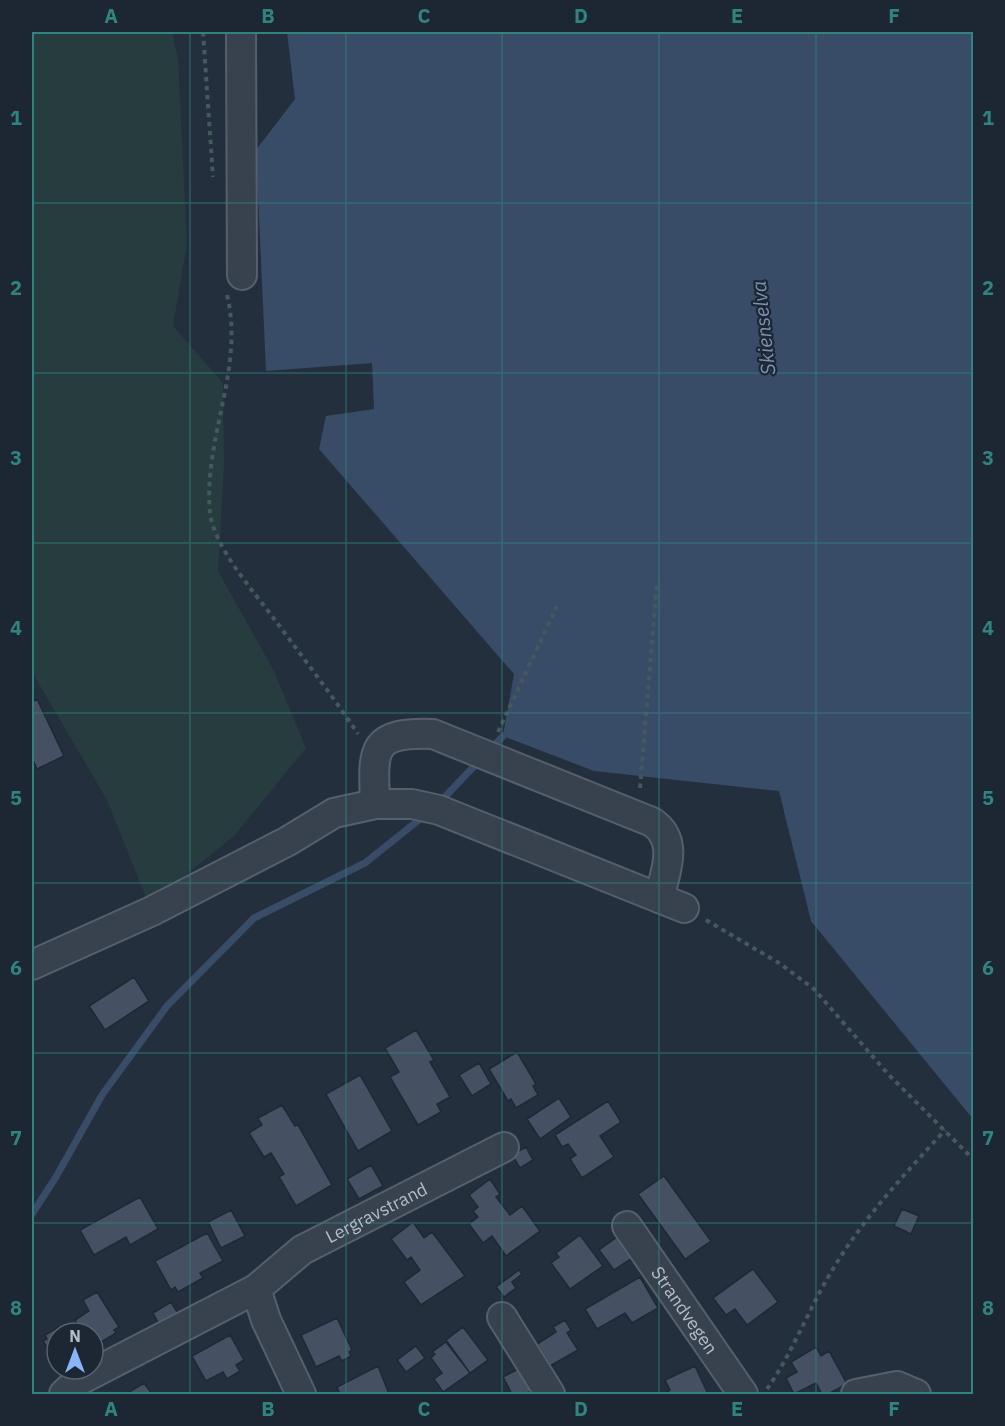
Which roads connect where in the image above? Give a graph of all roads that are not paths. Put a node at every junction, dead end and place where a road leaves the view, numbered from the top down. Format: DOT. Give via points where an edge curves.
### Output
graph roads {
  1 [pos="241,32"];
  2 [pos="233,281"];
  3 [pos="375,804"];
  4 [pos="32,965"];
  5 [pos="504,1147"];
  6 [pos="627,1226"];
  7 [pos="256,1289"];
  8 [pos="502,1317"];
  9 [pos="294,1392"];
  10 [pos="64,1395"];
  11 [pos="550,1395"];
  12 [pos="742,1395"];
  13 [pos="856,1395"];
  14 [pos="916,1395"];
  1 -- 2 [label="street"];
  3 -- 3 [label="street" via="374,758 384,742 404,733 433,735 663,829 669,848 671,903 439,810 412,804"];
  3 -- 4 [label="street" via="334,813 152,911"];
  5 -- 7 [label="street, Lergravstrand" via="302,1250"];
  6 -- 12 [label="street, Strandvegen"];
  7 -- 9 [label="street"];
  7 -- 10 [label="street, Lergravstrand" via="78,1381"];
  8 -- 11 [label="street"];
  13 -- 14 [label="street" via="897,1386"];
}
